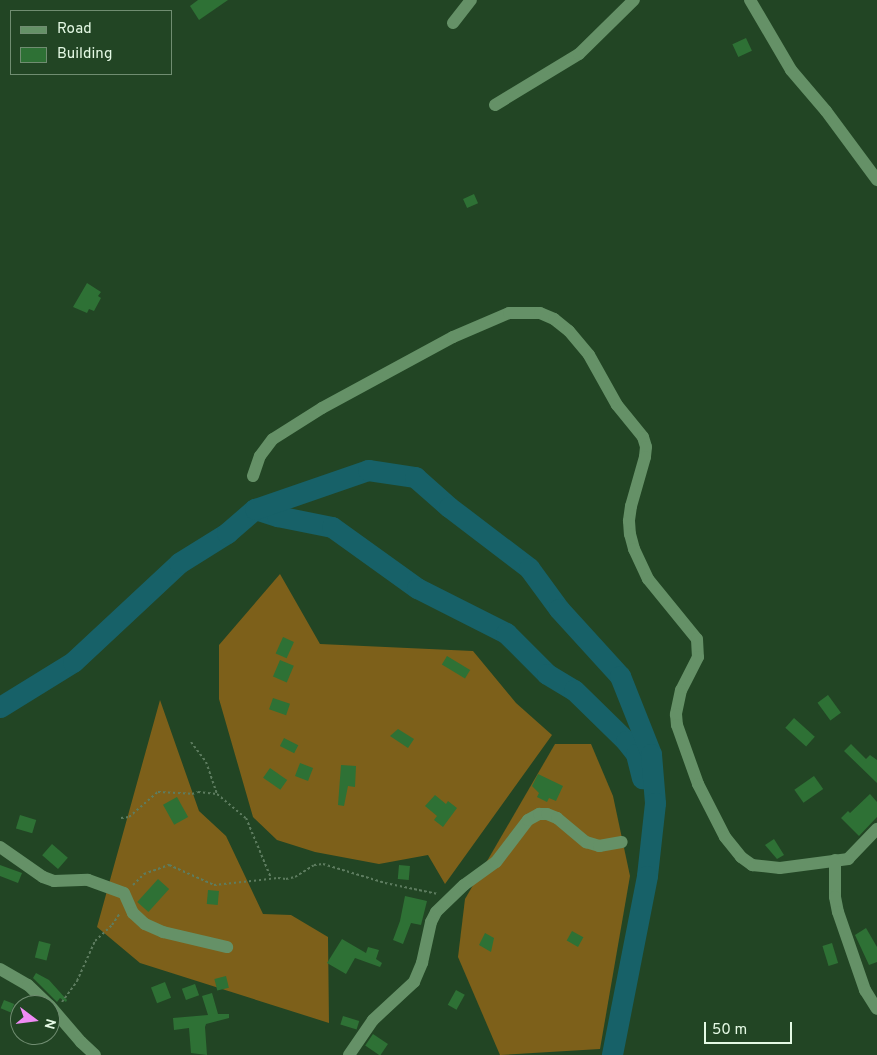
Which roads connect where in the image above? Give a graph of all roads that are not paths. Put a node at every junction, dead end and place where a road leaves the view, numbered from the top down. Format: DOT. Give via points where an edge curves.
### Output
graph roads {
  1 [pos="471,0"];
  2 [pos="634,0"];
  3 [pos="750,0"];
  4 [pos="453,23"];
  5 [pos="495,105"];
  6 [pos="877,180"];
  7 [pos="253,476"];
  8 [pos="877,829"];
  9 [pos="622,842"];
  10 [pos="0,847"];
  11 [pos="836,860"];
  12 [pos="227,947"];
  13 [pos="0,969"];
  14 [pos="38,995"];
  15 [pos="877,1009"];
  16 [pos="60,1018"];
  17 [pos="95,1055"];
  18 [pos="350,1055"];
  1 -- 4 [label="street"];
  2 -- 5 [label="street" via="579,54"];
  3 -- 6 [label="street" via="792,70"];
  7 -- 11 [label="street" via="260,456 273,439 322,408 453,337 508,313 540,313 554,319 589,355 617,405 643,437 645,457 631,506 630,534 648,579 697,639 698,658 681,690 677,725 698,784 725,837 740,857 752,865 780,868"];
  8 -- 11 [label="street" via="848,859"];
  9 -- 18 [label="street" via="599,846 586,842 548,814 528,820 496,862 451,896 436,912 414,982 373,1020"];
  10 -- 12 [label="street" via="43,877 54,881 88,880 125,898 133,913 145,924 163,932"];
  11 -- 15 [label="street" via="838,912 865,990"];
  13 -- 14 [label="street" via="28,985"];
  16 -- 17 [label="street"];
}
